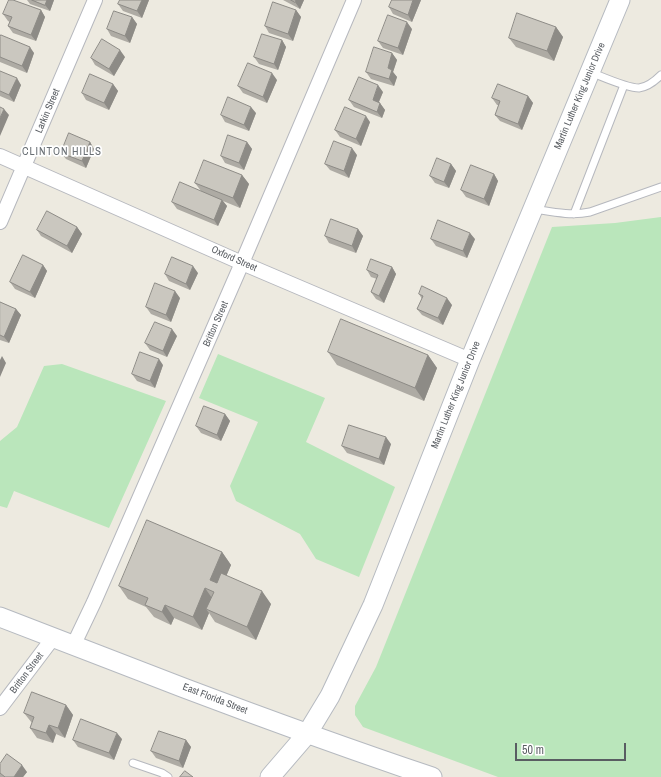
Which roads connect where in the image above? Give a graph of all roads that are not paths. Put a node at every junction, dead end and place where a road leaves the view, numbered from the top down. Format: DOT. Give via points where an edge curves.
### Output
graph roads {
  1 [pos="95,0"];
  2 [pos="354,0"];
  3 [pos="620,0"];
  4 [pos="590,72"];
  5 [pos="661,75"];
  6 [pos="624,85"];
  7 [pos="0,156"];
  8 [pos="24,167"];
  9 [pos="661,187"];
  10 [pos="532,209"];
  11 [pos="574,214"];
  12 [pos="0,222"];
  13 [pos="242,263"];
  14 [pos="470,360"];
  15 [pos="0,617"];
  16 [pos="54,638"];
  17 [pos="73,646"];
  18 [pos="0,708"];
  19 [pos="307,734"];
  20 [pos="133,763"];
  21 [pos="168,777"];
  22 [pos="270,777"];
  23 [pos="432,777"];
  1 -- 8 [label="street, Larkin Street"];
  2 -- 13 [label="street, Britton Street"];
  3 -- 4 [label="main road, Martin Luther King Junior Drive"];
  4 -- 6 [label="lane"];
  4 -- 10 [label="main road, Martin Luther King Junior Drive"];
  5 -- 6 [label="lane" via="653,83 640,88"];
  6 -- 11 [label="lane"];
  7 -- 8 [label="street, Oxford Street"];
  8 -- 12 [label="street, Larkin Street"];
  8 -- 13 [label="street, Oxford Street"];
  9 -- 11 [label="lane" via="590,212"];
  10 -- 11 [label="lane"];
  10 -- 14 [label="main road, Martin Luther King Junior Drive"];
  13 -- 14 [label="street, Oxford Street"];
  13 -- 17 [label="street, Britton Street"];
  14 -- 19 [label="main road, Martin Luther King Junior Drive" via="373,605 330,696"];
  15 -- 16 [label="main road, East Florida Street"];
  16 -- 17 [label="main road, East Florida Street"];
  16 -- 18 [label="street, Britton Street"];
  17 -- 19 [label="main road, East Florida Street"];
  19 -- 22 [label="main road, Martin Luther King Junior Drive"];
  19 -- 23 [label="main road, East Florida Street"];
  20 -- 21 [label="lane"];
}
